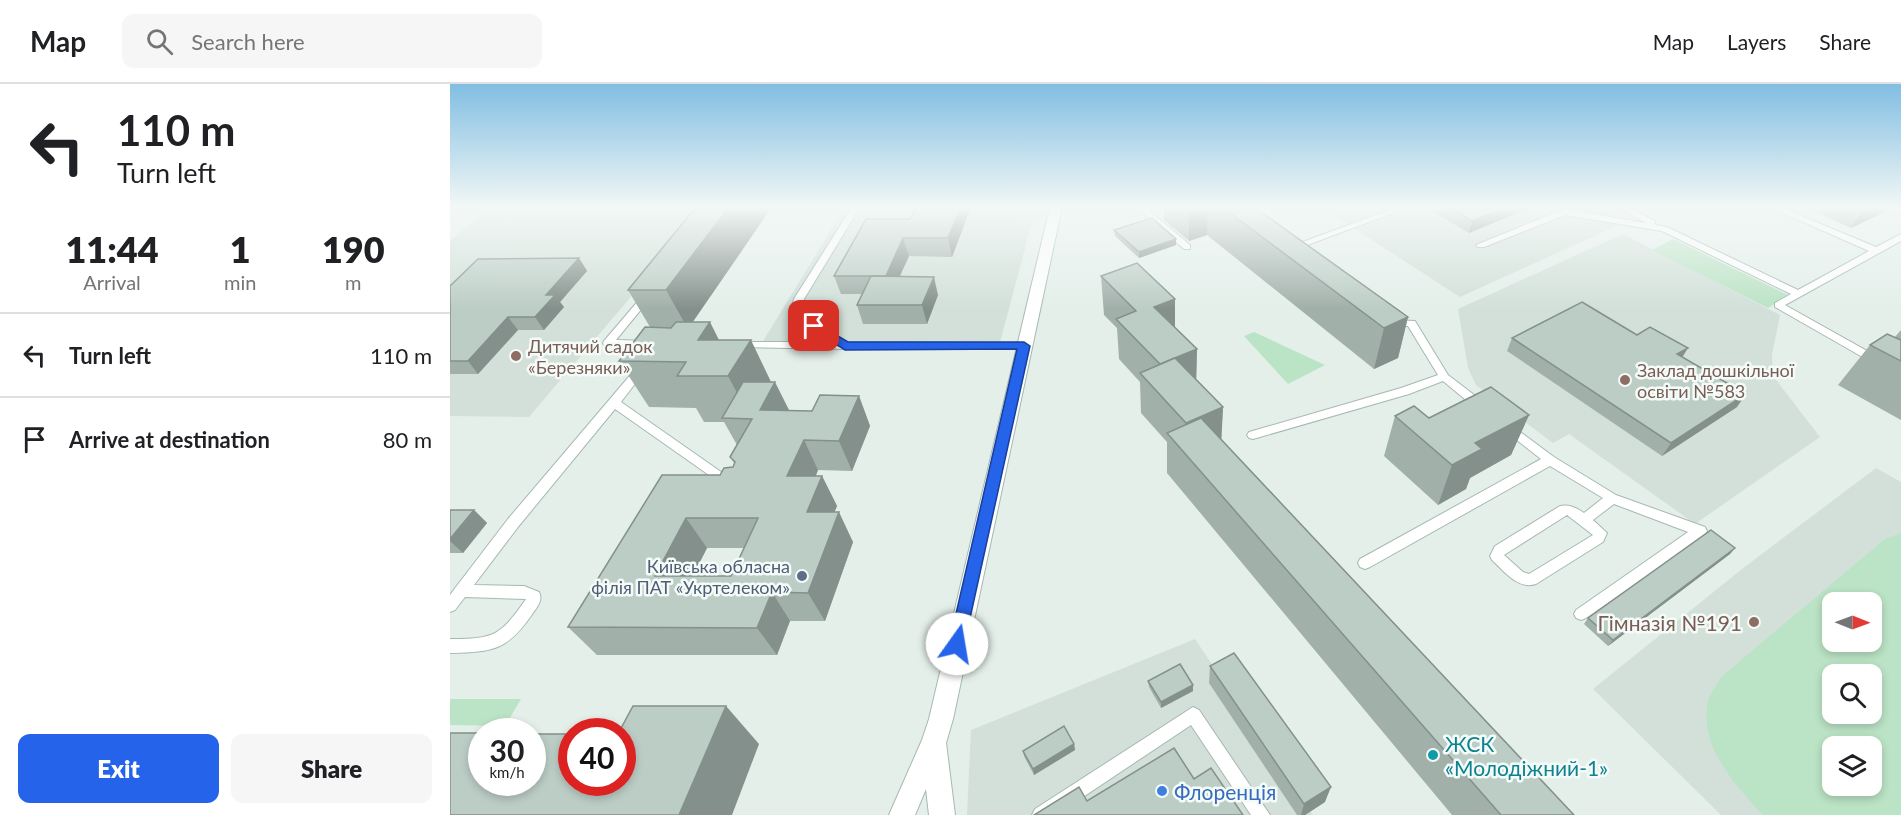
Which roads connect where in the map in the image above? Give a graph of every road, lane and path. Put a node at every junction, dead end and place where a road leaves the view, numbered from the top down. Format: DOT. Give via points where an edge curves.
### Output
graph roads {
  1 [pos="835,241"];
  2 [pos="1048,241"];
  3 [pos="1180,241"];
  4 [pos="1310,241"];
  5 [pos="1491,241"];
  6 [pos="1689,241"];
  7 [pos="1854,241"];
  8 [pos="1894,241"];
  9 [pos="1481,245"];
  10 [pos="1187,247"];
  11 [pos="1291,248"];
  12 [pos="1877,251"];
  13 [pos="651,291"];
  14 [pos="1799,294"];
  15 [pos="1387,322"];
  16 [pos="730,345"];
  17 [pos="845,346"];
  18 [pos="1024,346"];
  19 [pos="1901,375"];
  20 [pos="1444,377"];
  21 [pos="614,403"];
  22 [pos="1253,435"];
  23 [pos="1550,460"];
  24 [pos="745,493"];
  25 [pos="1612,498"];
  26 [pos="1584,520"];
  27 [pos="1365,563"];
  28 [pos="461,591"];
  29 [pos="450,606"];
  30 [pos="1581,614"];
  31 [pos="450,646"];
  32 [pos="934,742"];
  33 [pos="902,815"];
  34 [pos="942,815"];
  35 [pos="1041,815"];
  36 [pos="1261,815"];
  1 -- 17 [label="lane" via="799,299 796,311"];
  2 -- 18 [label="street"];
  3 -- 10 [label="lane"];
  4 -- 11 [label="lane"];
  5 -- 9 [label="lane"];
  6 -- 14 [label="lane"];
  7 -- 12 [label="lane"];
  8 -- 12 [label="lane"];
  12 -- 14 [label="lane"];
  13 -- 21 [label="lane" via="608,344 661,344"];
  14 -- 19 [label="lane" via="1778,305"];
  15 -- 20 [label="lane" via="1411,323"];
  16 -- 17 [label="lane"];
  17 -- 18 [label="lane"];
  18 -- 32 [label="street"];
  20 -- 22 [label="lane"];
  20 -- 23 [label="lane"];
  21 -- 24 [label="lane"];
  21 -- 28 [label="lane" via="513,522"];
  23 -- 25 [label="lane"];
  23 -- 27 [label="lane"];
  25 -- 26 [label="lane"];
  25 -- 30 [label="lane" via="1700,531"];
  26 -- 26 [label="lane" via="1600,533 1599,538 1536,578 1519,577 1497,556 1500,550 1561,511 1569,510"];
  28 -- 29 [label="lane"];
  28 -- 31 [label="lane" via="524,592 534,596 503,640 484,646"];
  32 -- 33 [label="street"];
  32 -- 34 [label="street"];
  35 -- 36 [label="lane" via="1193,716"];
}
